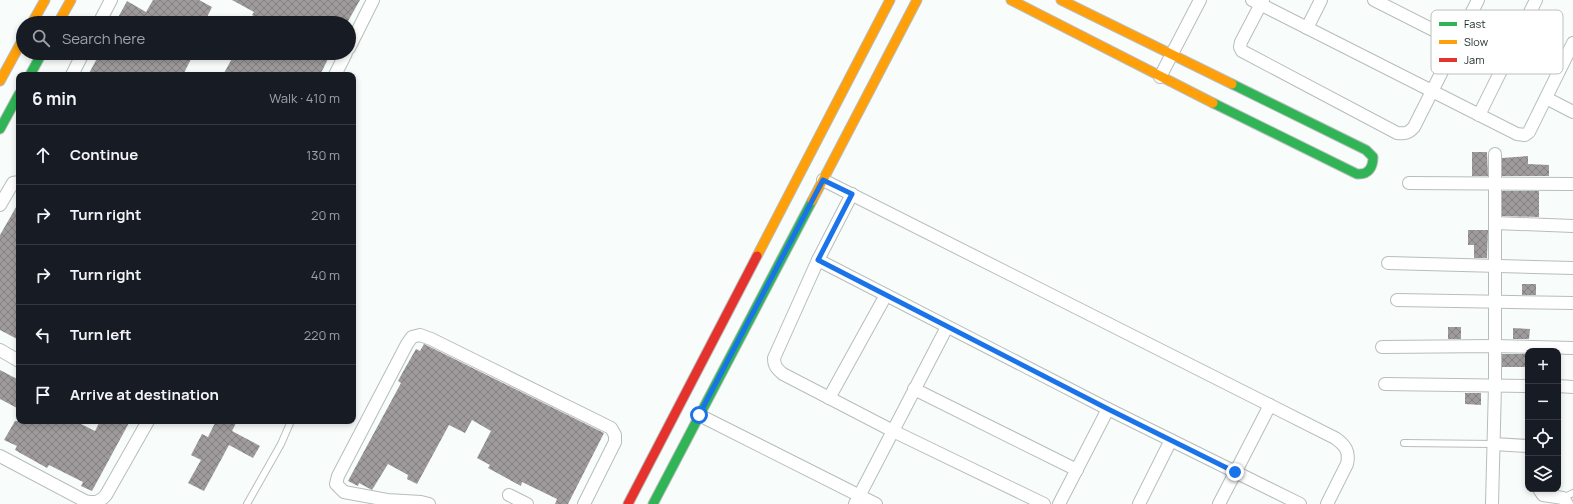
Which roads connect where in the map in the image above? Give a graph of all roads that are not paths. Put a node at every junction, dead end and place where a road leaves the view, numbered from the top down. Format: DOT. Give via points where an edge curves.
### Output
graph roads {
  1 [pos="45,0"];
  2 [pos="71,0"];
  3 [pos="111,0"];
  4 [pos="373,0"];
  5 [pos="890,0"];
  6 [pos="917,0"];
  7 [pos="1011,0"];
  8 [pos="1061,0"];
  9 [pos="1200,0"];
  10 [pos="1321,0"];
  11 [pos="1374,0"];
  12 [pos="1478,0"];
  13 [pos="1536,0"];
  14 [pos="1258,1"];
  15 [pos="1473,10"];
  16 [pos="1531,10"];
  17 [pos="36,16"];
  18 [pos="62,16"];
  19 [pos="103,16"];
  20 [pos="1307,28"];
  21 [pos="1431,29"];
  22 [pos="356,34"];
  23 [pos="1573,43"];
  24 [pos="16,52"];
  25 [pos="1172,55"];
  26 [pos="38,60"];
  27 [pos="80,60"];
  28 [pos="342,60"];
  29 [pos="1563,63"];
  30 [pos="32,72"];
  31 [pos="74,72"];
  32 [pos="336,72"];
  33 [pos="1441,74"];
  34 [pos="1499,74"];
  35 [pos="1558,74"];
  36 [pos="1160,77"];
  37 [pos="0,81"];
  38 [pos="1432,91"];
  39 [pos="1546,98"];
  40 [pos="16,100"];
  41 [pos="1573,112"];
  42 [pos="1479,115"];
  43 [pos="0,129"];
  44 [pos="1495,154"];
  45 [pos="823,180"];
  46 [pos="16,182"];
  47 [pos="1409,183"];
  48 [pos="1495,184"];
  49 [pos="1573,184"];
  50 [pos="852,194"];
  51 [pos="0,205"];
  52 [pos="1495,223"];
  53 [pos="1573,226"];
  54 [pos="818,260"];
  55 [pos="1388,263"];
  56 [pos="1494,266"];
  57 [pos="1573,268"];
  58 [pos="886,295"];
  59 [pos="1397,300"];
  60 [pos="1494,302"];
  61 [pos="1573,303"];
  62 [pos="947,326"];
  63 [pos="1382,346"];
  64 [pos="1494,346"];
  65 [pos="1573,348"];
  66 [pos="0,350"];
  67 [pos="16,359"];
  68 [pos="1385,384"];
  69 [pos="1494,385"];
  70 [pos="1525,386"];
  71 [pos="1561,386"];
  72 [pos="1573,387"];
  73 [pos="914,389"];
  74 [pos="830,398"];
  75 [pos="1270,405"];
  76 [pos="1108,409"];
  77 [pos="699,415"];
  78 [pos="146,424"];
  79 [pos="290,424"];
  80 [pos="893,431"];
  81 [pos="1170,440"];
  82 [pos="1404,443"];
  83 [pos="1493,444"];
  84 [pos="1525,446"];
  85 [pos="0,456"];
  86 [pos="1077,470"];
  87 [pos="1235,472"];
  88 [pos="1541,492"];
  89 [pos="508,495"];
  90 [pos="1568,498"];
  91 [pos="857,500"];
  92 [pos="247,504"];
  93 [pos="429,504"];
  94 [pos="527,504"];
  95 [pos="584,504"];
  96 [pos="628,504"];
  97 [pos="653,504"];
  98 [pos="876,504"];
  99 [pos="1044,504"];
  100 [pos="1059,504"];
  101 [pos="1139,504"];
  102 [pos="1219,504"];
  103 [pos="1300,504"];
  104 [pos="1327,504"];
  105 [pos="1492,504"];
  1 -- 17 [label="street"];
  2 -- 18 [label="street"];
  3 -- 19 [label="street"];
  4 -- 22 [label="street"];
  5 -- 96 [label="street"];
  6 -- 45 [label="street"];
  7 -- 36 [label="street"];
  8 -- 25 [label="street"];
  9 -- 25 [label="street"];
  10 -- 20 [label="street"];
  11 -- 21 [label="street"];
  12 -- 15 [label="street"];
  13 -- 16 [label="street"];
  14 -- 20 [label="street"];
  14 -- 38 [label="street" via="1241,42 1242,51 1397,133 1409,133"];
  20 -- 38 [label="street"];
  23 -- 29 [label="street"];
  24 -- 37 [label="street"];
  25 -- 36 [label="street"];
  25 -- 36 [label="street" via="1366,150 1373,157 1369,172 1357,174"];
  26 -- 30 [label="street"];
  27 -- 31 [label="street"];
  28 -- 32 [label="street"];
  33 -- 38 [label="street"];
  34 -- 42 [label="street"];
  35 -- 39 [label="street"];
  38 -- 42 [label="street"];
  39 -- 41 [label="street"];
  39 -- 42 [label="street" via="1525,135 1517,134"];
  40 -- 43 [label="street"];
  44 -- 48 [label="street"];
  45 -- 50 [label="street"];
  45 -- 77 [label="street"];
  46 -- 51 [label="street" via="13,183"];
  47 -- 48 [label="street"];
  48 -- 49 [label="street"];
  48 -- 52 [label="street"];
  50 -- 54 [label="street"];
  50 -- 75 [label="street"];
  52 -- 53 [label="street"];
  52 -- 56 [label="street"];
  54 -- 58 [label="street"];
  54 -- 74 [label="street" via="774,358 774,364 783,374"];
  55 -- 56 [label="street"];
  56 -- 57 [label="street"];
  56 -- 60 [label="street"];
  58 -- 62 [label="street"];
  58 -- 74 [label="street"];
  59 -- 60 [label="street"];
  60 -- 61 [label="street"];
  60 -- 64 [label="street"];
  62 -- 73 [label="street"];
  62 -- 76 [label="street"];
  63 -- 64 [label="street"];
  64 -- 65 [label="street"];
  64 -- 69 [label="street"];
  66 -- 67 [label="street"];
  68 -- 69 [label="street"];
  69 -- 70 [label="street"];
  69 -- 83 [label="street"];
  71 -- 72 [label="street"];
  73 -- 80 [label="street"];
  73 -- 86 [label="street"];
  74 -- 80 [label="street"];
  75 -- 87 [label="street"];
  75 -- 104 [label="street" via="1335,438 1347,450 1347,464"];
  76 -- 81 [label="street"];
  76 -- 86 [label="street"];
  77 -- 91 [label="street"];
  77 -- 97 [label="street"];
  78 -- 85 [label="street" via="106,495 94,503 85,501"];
  79 -- 92 [label="lane"];
  80 -- 91 [label="street"];
  80 -- 99 [label="street"];
  81 -- 87 [label="street"];
  81 -- 101 [label="street"];
  82 -- 83 [label="lane"];
  83 -- 84 [label="street"];
  83 -- 105 [label="street"];
  86 -- 100 [label="street"];
  87 -- 102 [label="street"];
  87 -- 103 [label="street"];
  88 -- 90 [label="street" via="1543,495"];
  89 -- 94 [label="street"];
  91 -- 98 [label="street"];
  93 -- 95 [label="street" via="344,492 336,484 407,344 412,337 420,335 610,428 615,435 614,446"];
}
